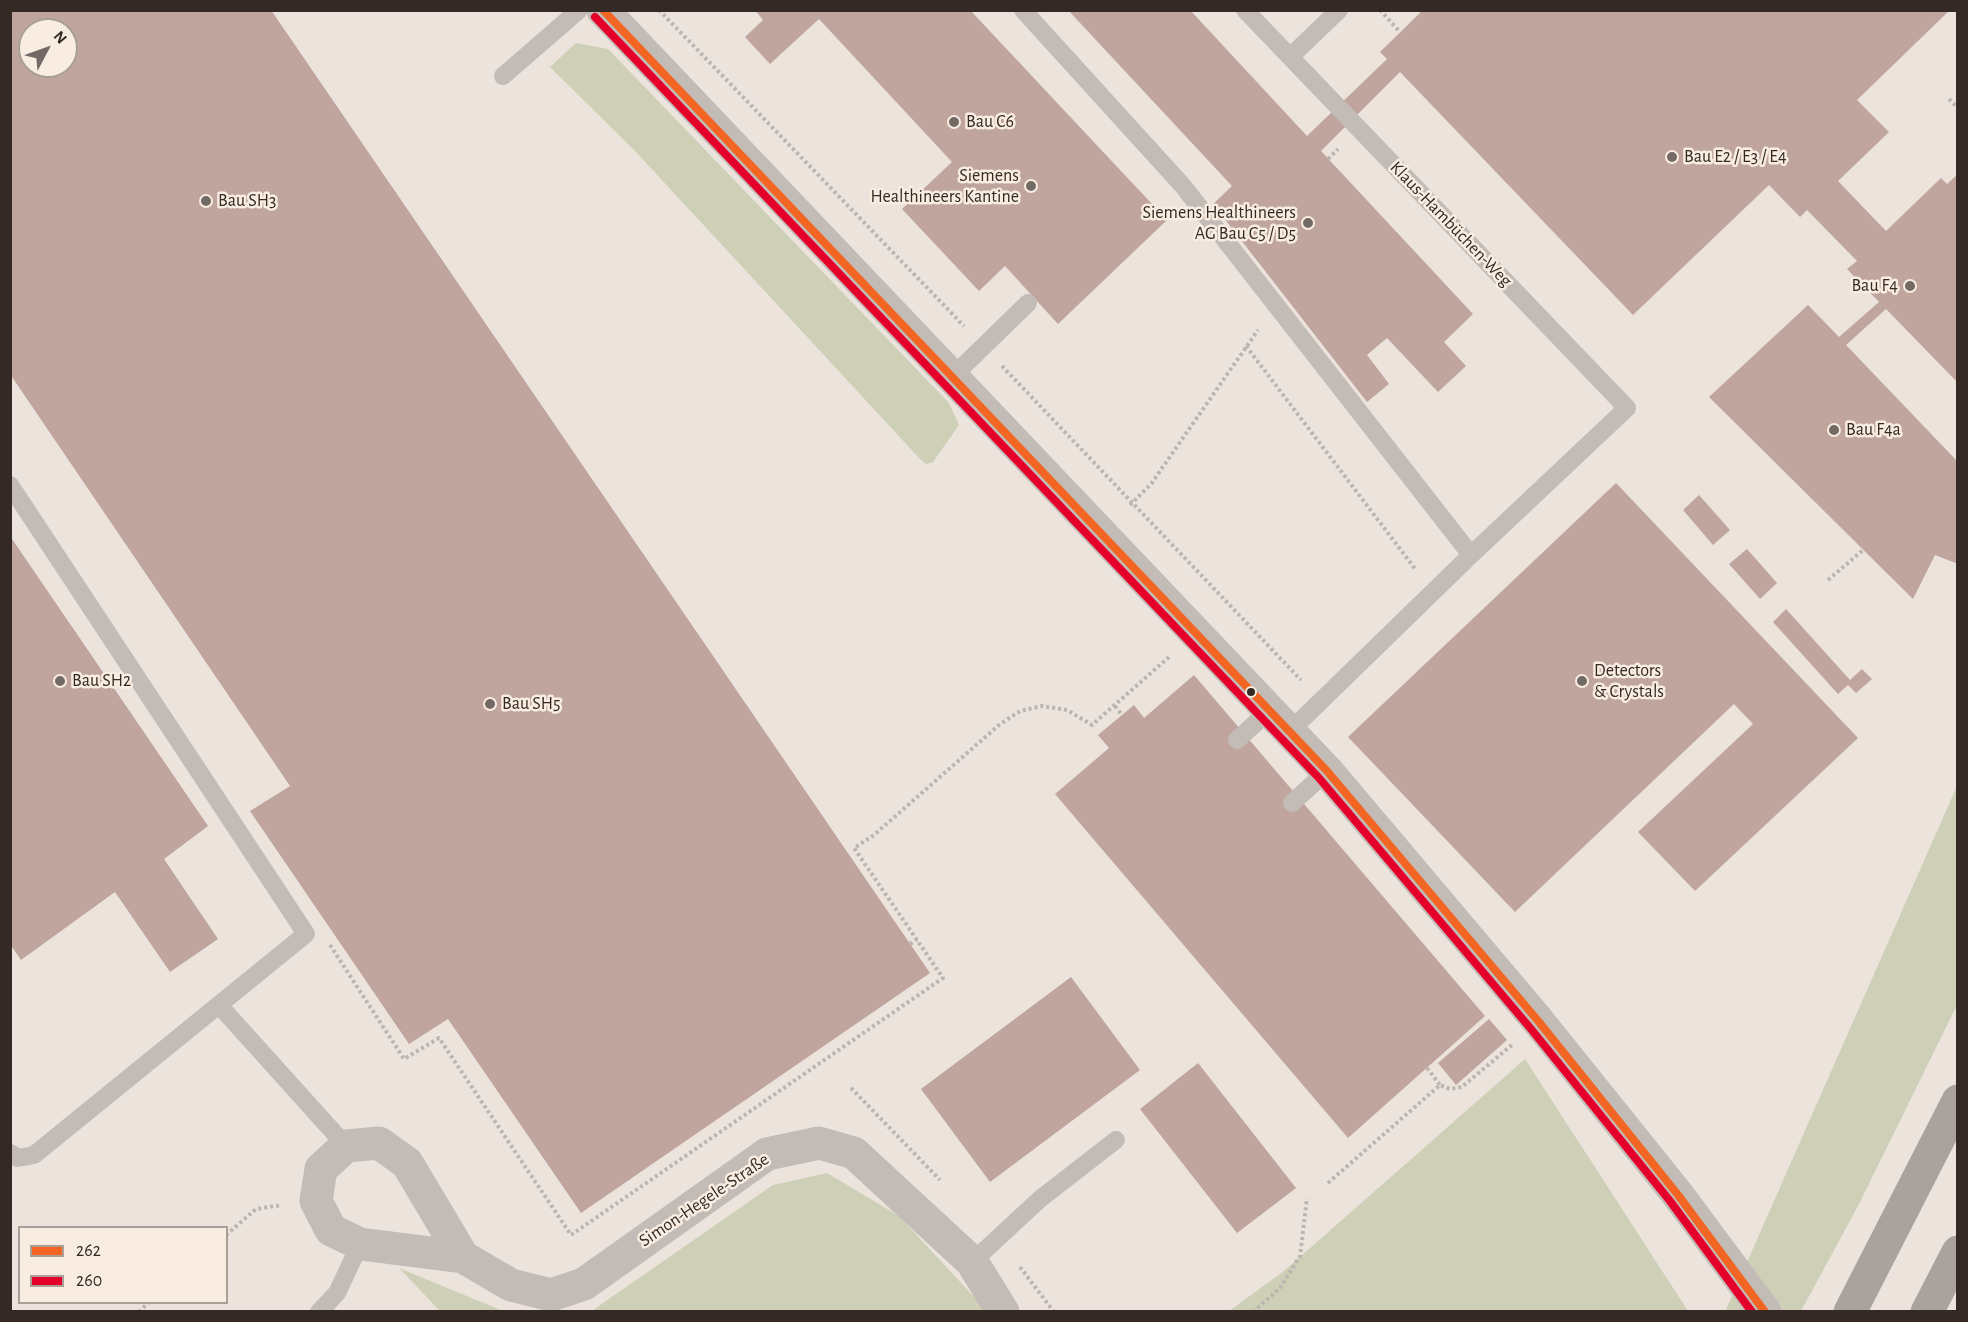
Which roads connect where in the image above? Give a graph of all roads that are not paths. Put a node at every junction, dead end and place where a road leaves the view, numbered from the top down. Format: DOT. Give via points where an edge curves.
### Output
graph roads {
  1 [pos="579,10"];
  2 [pos="603,10"];
  3 [pos="1023,10"];
  4 [pos="1245,10"];
  5 [pos="1339,10"];
  6 [pos="1290,57"];
  7 [pos="503,76"];
  8 [pos="1028,303"];
  9 [pos="953,376"];
  10 [pos="10,485"];
  11 [pos="1471,555"];
  12 [pos="1281,720"];
  13 [pos="1237,740"];
  14 [pos="1327,771"];
  15 [pos="1292,803"];
  16 [pos="219,1005"];
  17 [pos="1958,1101"];
  18 [pos="1116,1140"];
  19 [pos="346,1146"];
  20 [pos="10,1154"];
  21 [pos="360,1244"];
  22 [pos="1958,1252"];
  23 [pos="463,1257"];
  24 [pos="972,1262"];
  25 [pos="1853,1307"];
  26 [pos="319,1311"];
  27 [pos="1003,1311"];
  28 [pos="1765,1311"];
  29 [pos="1927,1311"];
  1 -- 7 [label="lane"];
  2 -- 9 [label="street"];
  3 -- 11 [label="lane" via="1183,186"];
  4 -- 6 [label="lane, Klaus-Hambüchen-Weg"];
  5 -- 6 [label="lane"];
  6 -- 11 [label="lane, Klaus-Hambüchen-Weg" via="1628,408"];
  8 -- 9 [label="lane"];
  9 -- 12 [label="street"];
  10 -- 16 [label="lane" via="306,934"];
  11 -- 12 [label="lane" via="1433,592"];
  12 -- 13 [label="lane"];
  12 -- 14 [label="street"];
  14 -- 15 [label="lane"];
  14 -- 28 [label="street" via="1539,1022"];
  16 -- 19 [label="lane"];
  16 -- 20 [label="lane" via="34,1155 18,1158"];
  17 -- 25 [label="highway"];
  18 -- 24 [label="lane" via="1040,1199"];
  19 -- 21 [label="street, Simon-Hegele-Straße" via="321,1168 316,1201 331,1230"];
  19 -- 23 [label="street, Simon-Hegele-Straße" via="379,1143 407,1162"];
  21 -- 23 [label="street, Simon-Hegele-Straße"];
  21 -- 26 [label="lane" via="337,1293"];
  22 -- 29 [label="highway"];
  23 -- 24 [label="street, Simon-Hegele-Straße" via="511,1285 551,1295 584,1284 767,1154 819,1143 854,1153"];
  24 -- 27 [label="street, Simon-Hegele-Straße"];
}
